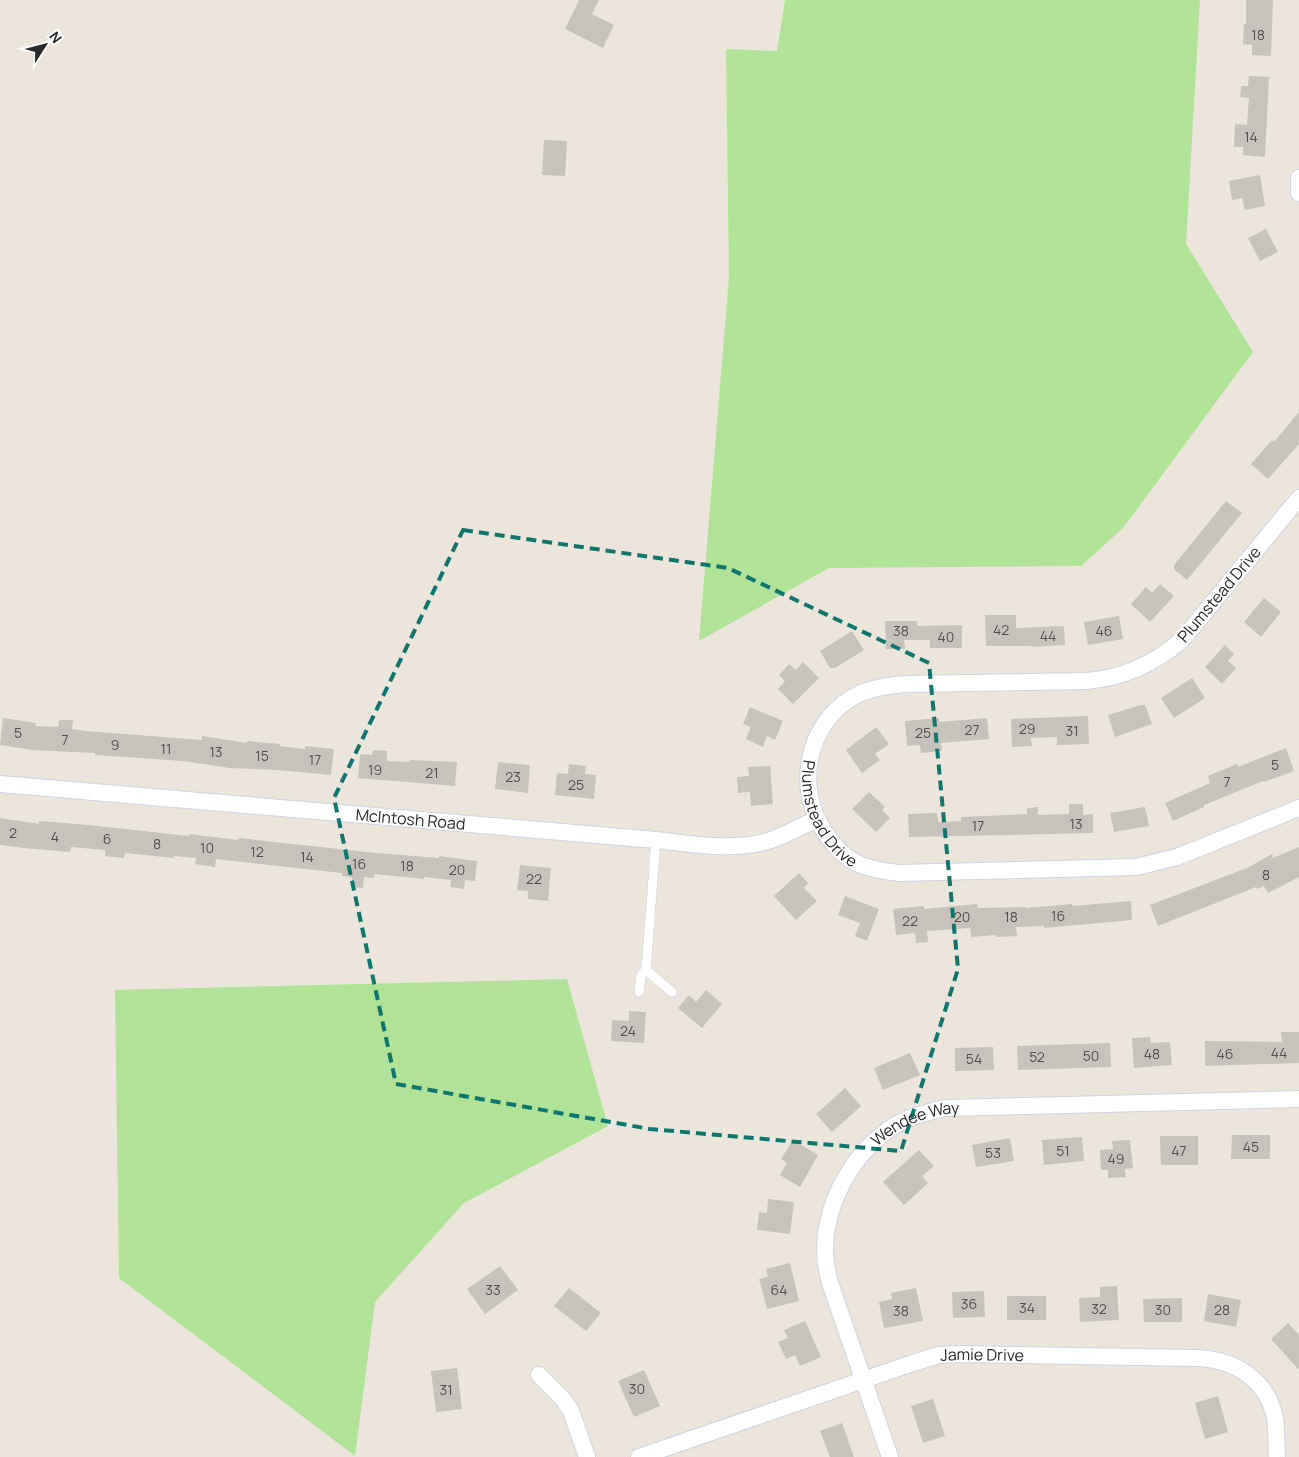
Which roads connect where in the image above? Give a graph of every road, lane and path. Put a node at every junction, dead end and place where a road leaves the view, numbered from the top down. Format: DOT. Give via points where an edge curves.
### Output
graph roads {
  1 [pos="1299,178"];
  2 [pos="1299,193"];
  3 [pos="1299,498"];
  4 [pos="0,784"];
  5 [pos="1299,808"];
  6 [pos="817,819"];
  7 [pos="656,840"];
  8 [pos="646,970"];
  9 [pos="639,992"];
  10 [pos="672,992"];
  11 [pos="1299,1099"];
  12 [pos="539,1375"];
  13 [pos="862,1379"];
  14 [pos="587,1457"];
  15 [pos="639,1457"];
  16 [pos="890,1457"];
  17 [pos="1277,1457"];
  1 -- 2 [label="street"];
  3 -- 6 [label="street, Plumstead Drive" via="1182,640 1144,666 1115,677 1086,681 891,685 860,694 847,702 826,722 811,753 808,788"];
  4 -- 7 [label="street, McIntosh Road"];
  5 -- 6 [label="street, Plumstead Drive" via="1177,857 1136,867 899,873 854,861 825,833"];
  6 -- 7 [label="street, McIntosh Road" via="772,840 748,845 722,847"];
  7 -- 8 [label="lane"];
  8 -- 9 [label="lane" via="641,975"];
  8 -- 10 [label="lane"];
  11 -- 13 [label="street, Wendee Way" via="963,1106 917,1115 889,1129 866,1149 848,1174 835,1202 826,1234 826,1266 830,1283"];
  12 -- 14 [label="street" via="563,1399"];
  13 -- 15 [label="street, Jamie Drive"];
  13 -- 16 [label="street, Wendee Way"];
  13 -- 17 [label="street, Jamie Drive" via="948,1354 1220,1361 1247,1374 1268,1399 1275,1420"];
}
